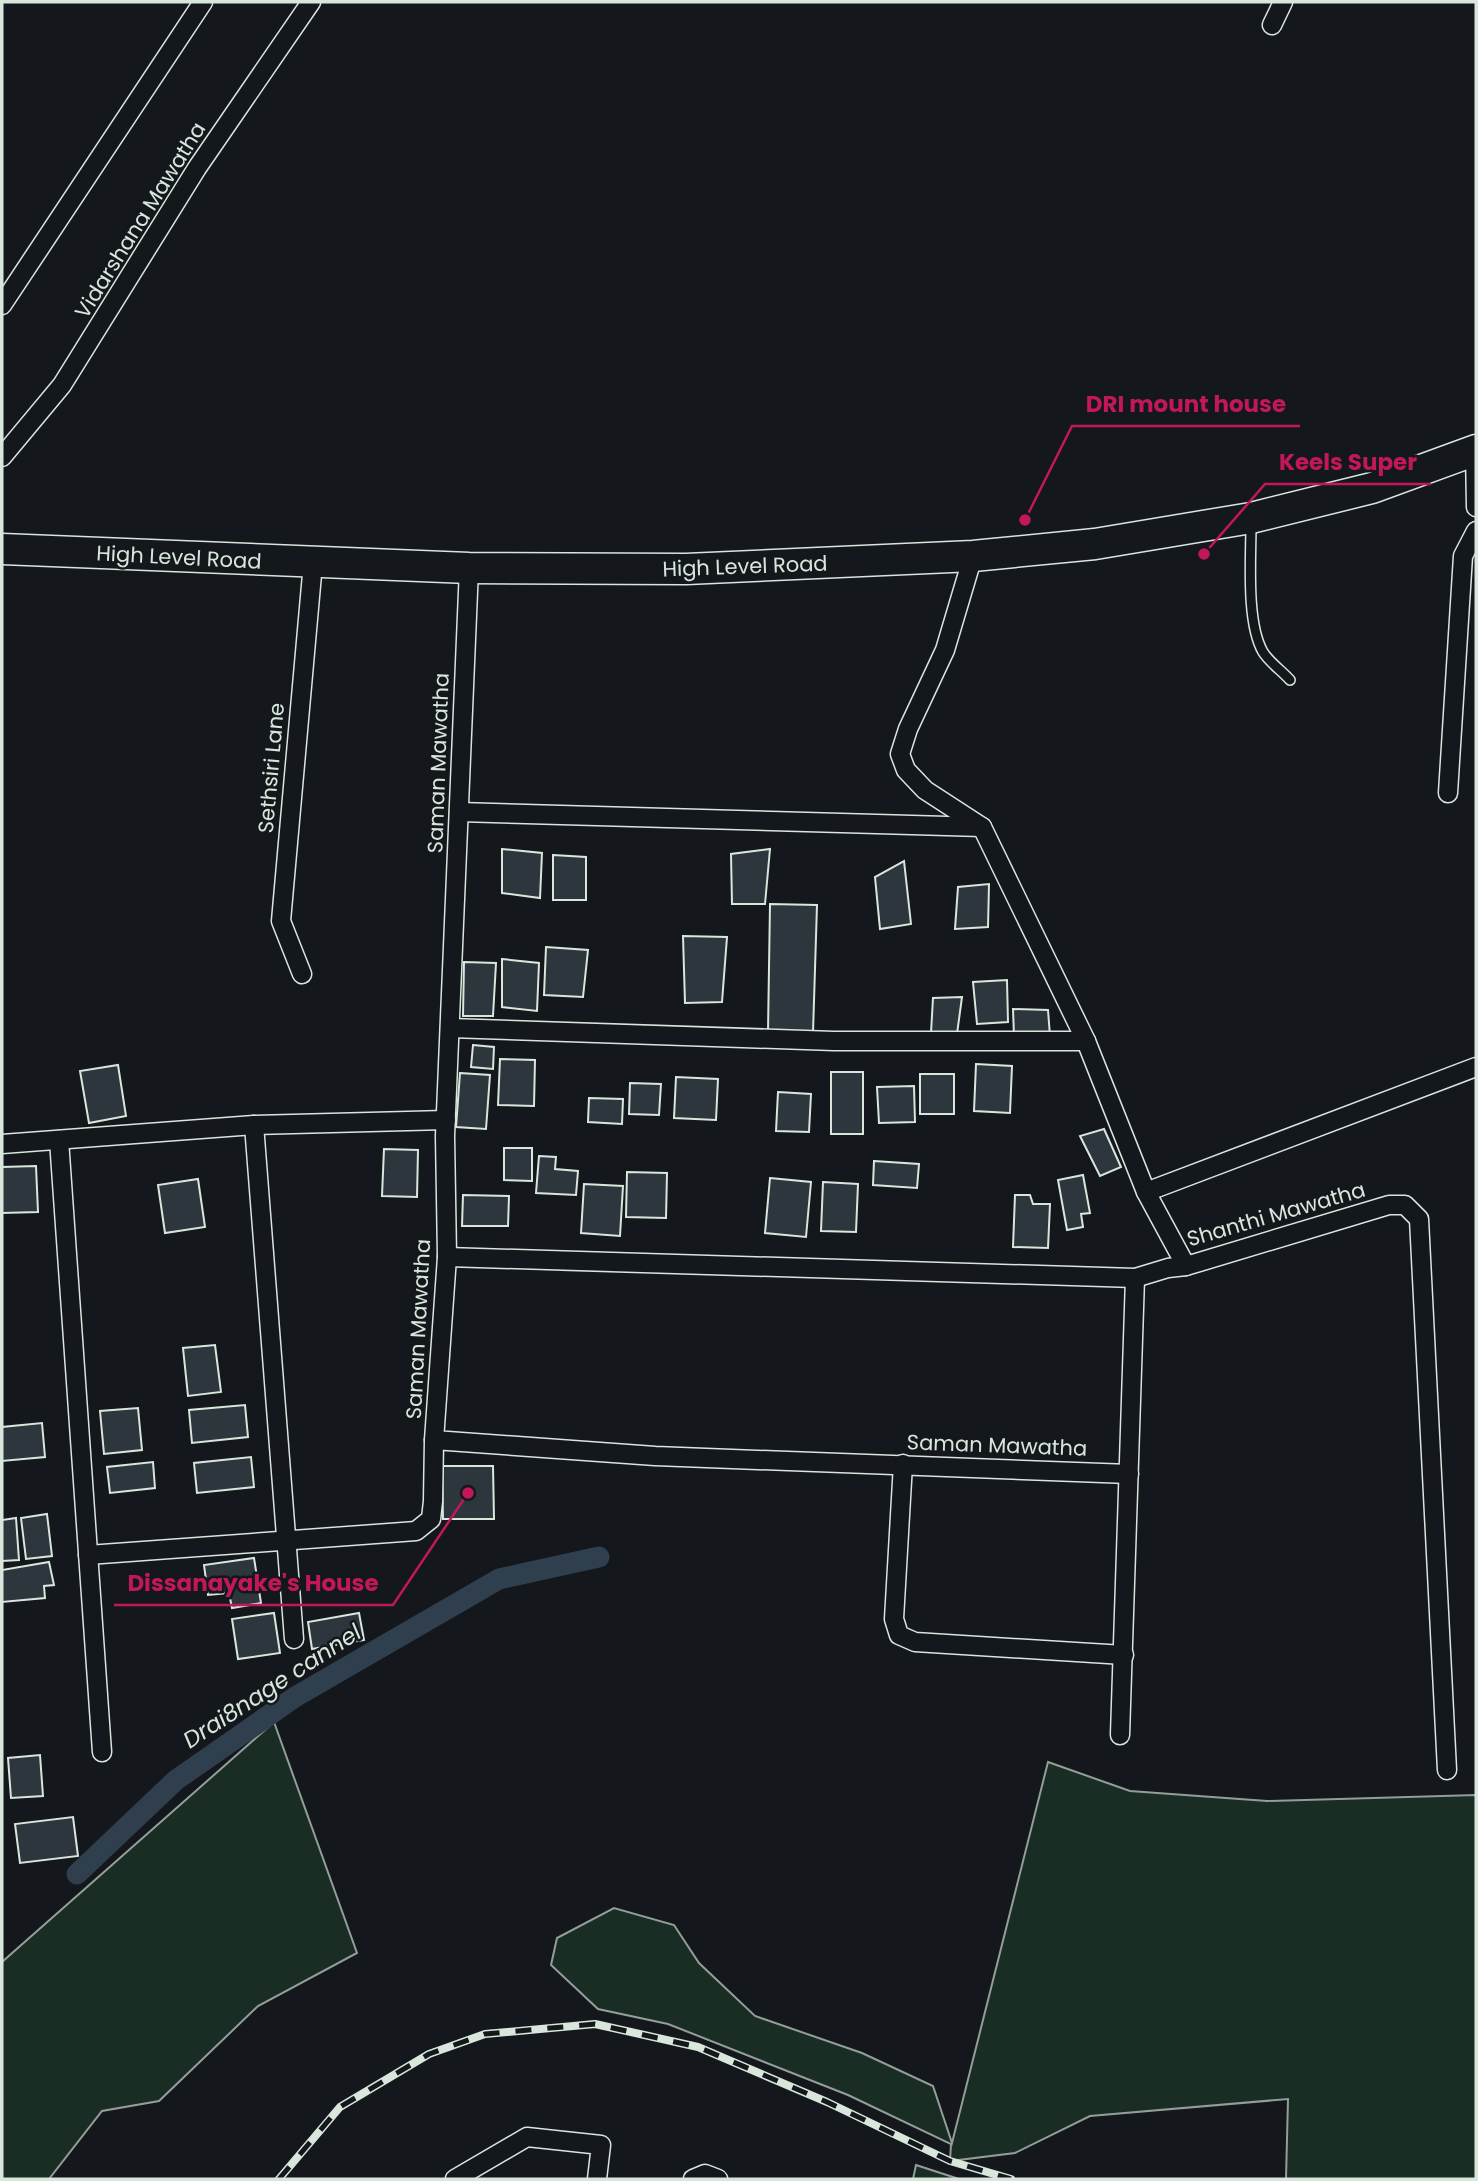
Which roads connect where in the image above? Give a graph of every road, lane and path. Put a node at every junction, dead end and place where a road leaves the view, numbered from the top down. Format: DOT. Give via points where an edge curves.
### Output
graph roads {
  1 [pos="203,2"];
  2 [pos="311,2"];
  3 [pos="1283,2"];
  4 [pos="1272,25"];
  5 [pos="2,305"];
  6 [pos="1476,450"];
  7 [pos="2,457"];
  8 [pos="1476,507"];
  9 [pos="1251,518"];
  10 [pos="1476,531"];
  11 [pos="2,549"];
  12 [pos="973,556"];
  13 [pos="313,563"];
  14 [pos="469,568"];
  15 [pos="1290,680"];
  16 [pos="1448,793"];
  17 [pos="459,812"];
  18 [pos="982,827"];
  19 [pos="302,974"];
  20 [pos="450,1028"];
  21 [pos="1086,1041"];
  22 [pos="1476,1067"];
  23 [pos="446,1121"];
  24 [pos="254,1125"];
  25 [pos="58,1140"];
  26 [pos="2,1144"];
  27 [pos="1146,1192"];
  28 [pos="447,1257"];
  29 [pos="1186,1266"];
  30 [pos="1135,1278"];
  31 [pos="434,1440"];
  32 [pos="903,1464"];
  33 [pos="1129,1474"];
  34 [pos="287,1541"];
  35 [pos="88,1556"];
  36 [pos="294,1639"];
  37 [pos="1124,1656"];
  38 [pos="1120,1735"];
  39 [pos="103,1752"];
  40 [pos="1447,1770"];
  41 [pos="455,2179"];
  42 [pos="597,2179"];
  43 [pos="693,2179"];
  44 [pos="718,2179"];
  1 -- 5 [label="street"];
  2 -- 7 [label="street, Vidarshana Mawatha" via="197,168 62,385"];
  3 -- 4 [label="street"];
  6 -- 8 [label="street"];
  6 -- 9 [label="highway, High Level Road" via="1372,488"];
  9 -- 12 [label="highway, High Level Road" via="1095,544"];
  9 -- 15 [label="lane" via="1254,622 1263,652"];
  10 -- 16 [label="street" via="1463,556"];
  11 -- 13 [label="highway, High Level Road"];
  12 -- 14 [label="highway, High Level Road" via="686,569"];
  12 -- 18 [label="street" via="945,650 900,754 906,770 925,790"];
  13 -- 14 [label="highway, High Level Road"];
  13 -- 19 [label="street, Sethsiri Lane" via="281,922"];
  14 -- 17 [label="street, Saman Mawatha"];
  17 -- 18 [label="street"];
  17 -- 20 [label="street, Saman Mawatha"];
  18 -- 21 [label="street, Shanthi Mawatha"];
  20 -- 21 [label="street" via="834,1041"];
  20 -- 23 [label="street, Saman Mawatha"];
  21 -- 27 [label="street, Shanthi Mawatha"];
  22 -- 27 [label="street"];
  23 -- 24 [label="street"];
  23 -- 28 [label="street, Saman Mawatha"];
  24 -- 25 [label="street"];
  24 -- 34 [label="street"];
  25 -- 26 [label="street"];
  25 -- 35 [label="street"];
  27 -- 29 [label="street, Shanthi Mawatha"];
  28 -- 30 [label="street"];
  28 -- 31 [label="street, Saman Mawatha"];
  29 -- 30 [label="street"];
  29 -- 40 [label="street, Shanthi Mawatha" via="1389,1205 1405,1205 1419,1219"];
  30 -- 33 [label="street"];
  31 -- 32 [label="street, Saman Mawatha" via="655,1456"];
  31 -- 34 [label="street" via="431,1519 416,1531"];
  32 -- 33 [label="street, Saman Mawatha"];
  32 -- 37 [label="street" via="894,1619 899,1635 915,1642"];
  33 -- 37 [label="street"];
  34 -- 35 [label="street"];
  34 -- 36 [label="street"];
  35 -- 39 [label="street"];
  37 -- 38 [label="street"];
  41 -- 42 [label="street" via="527,2137 601,2145"];
  43 -- 44 [label="street" via="705,2174"];
}
